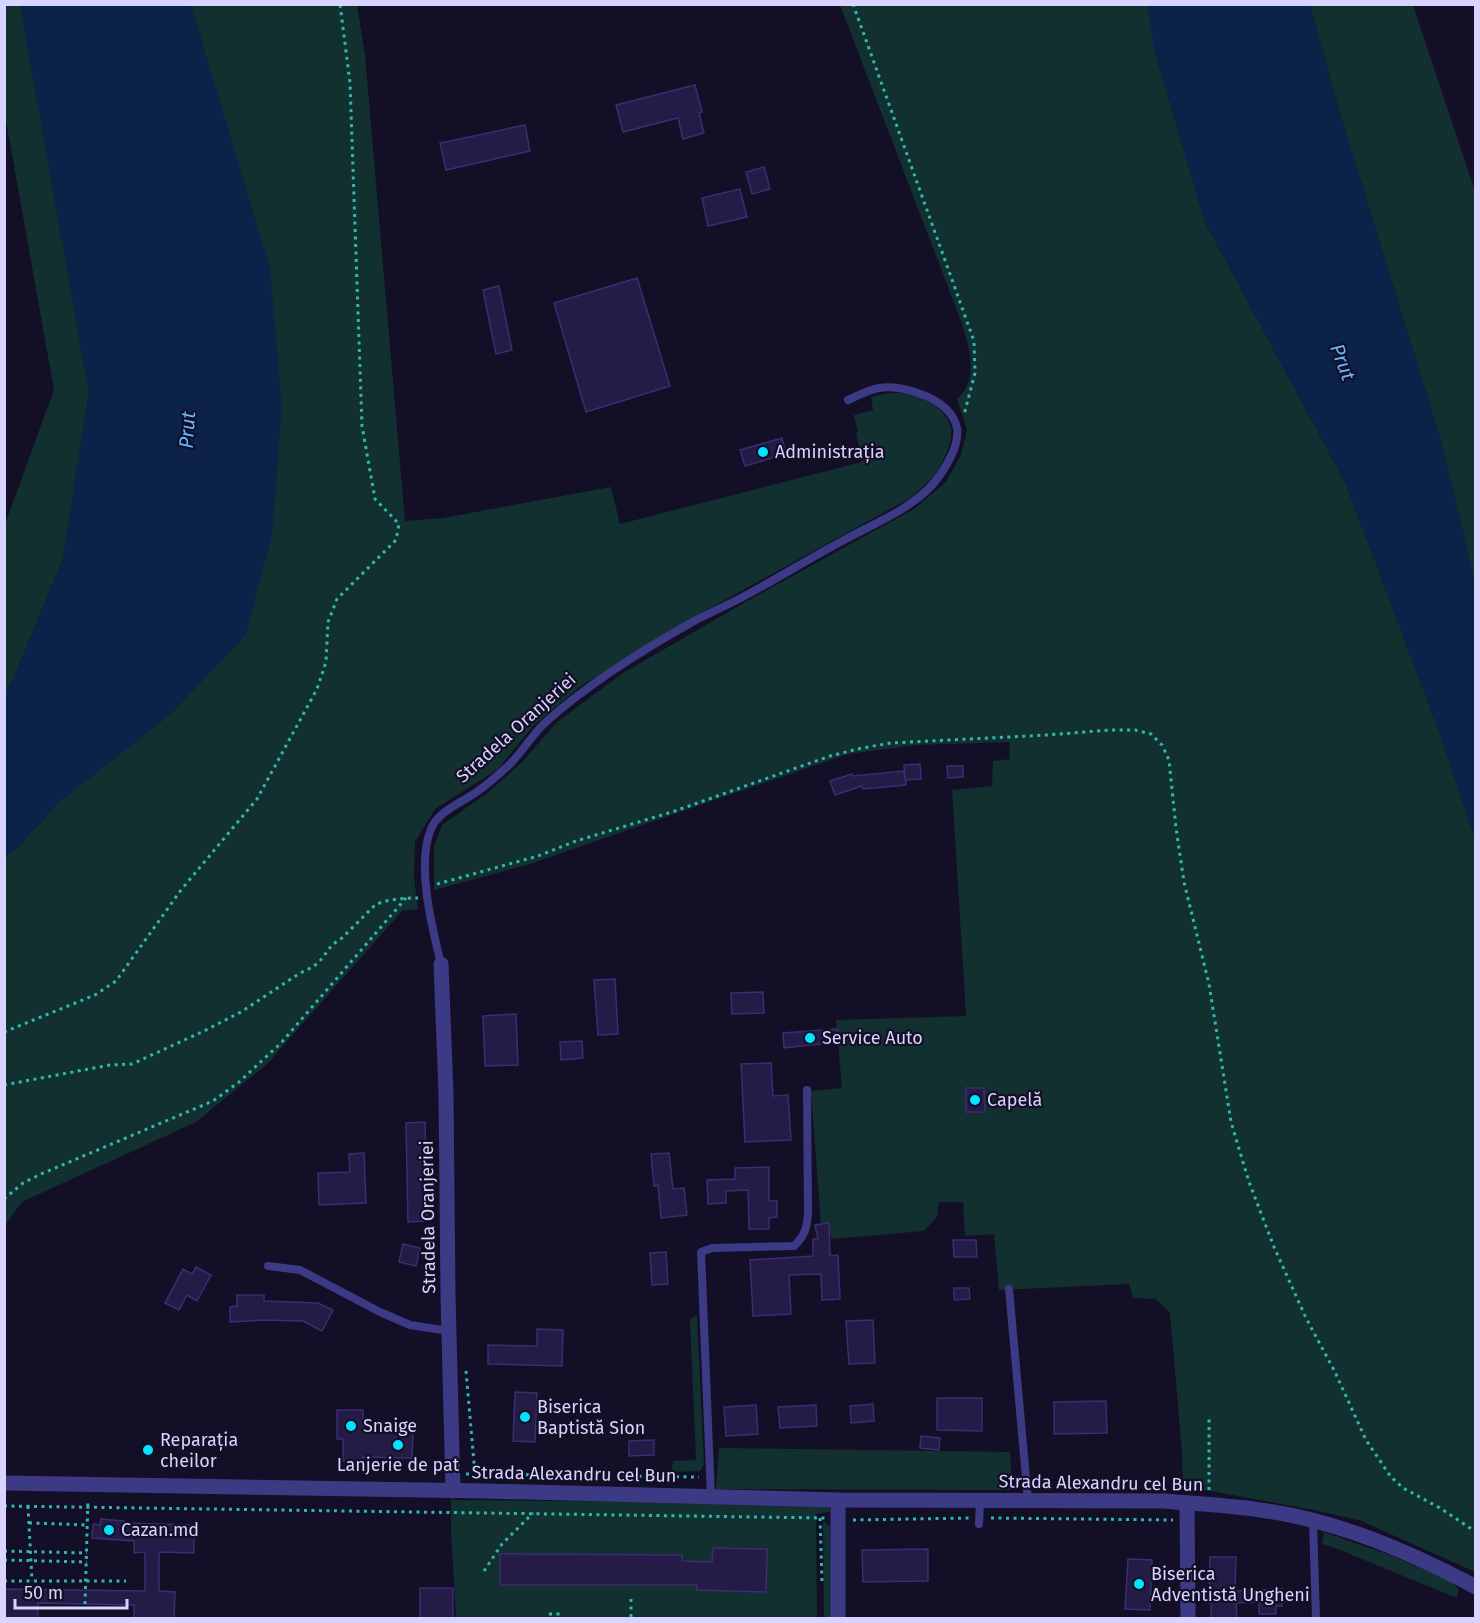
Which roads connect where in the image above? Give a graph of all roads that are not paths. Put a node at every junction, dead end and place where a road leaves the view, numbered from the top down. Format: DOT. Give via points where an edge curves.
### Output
graph roads {
  1 [pos="848,400"];
  2 [pos="441,964"];
  3 [pos="807,1090"];
  4 [pos="268,1266"];
  5 [pos="1009,1289"];
  6 [pos="449,1331"];
  7 [pos="4,1483"];
  8 [pos="453,1491"];
  9 [pos="711,1497"];
  10 [pos="837,1500"];
  11 [pos="1028,1500"];
  12 [pos="980,1502"];
  13 [pos="1187,1503"];
  14 [pos="979,1521"];
  15 [pos="1313,1522"];
  16 [pos="1476,1587"];
  17 [pos="838,1618"];
  18 [pos="1188,1618"];
  19 [pos="1316,1618"];
  1 -- 2 [label="lane, Stradela Oranjeriei" via="879,388 906,389 927,396 954,420 957,430 951,459 932,485 905,507 622,664 546,722 509,765 478,791 446,811 432,826 426,849 427,887"];
  2 -- 6 [label="street, Stradela Oranjeriei"];
  3 -- 9 [label="lane" via="808,1213 801,1239 794,1246 712,1248 701,1252"];
  4 -- 6 [label="lane" via="300,1270 410,1325"];
  5 -- 11 [label="lane"];
  6 -- 8 [label="street, Stradela Oranjeriei"];
  7 -- 8 [label="street, Strada Alexandru cel Bun"];
  8 -- 9 [label="street, Strada Alexandru cel Bun"];
  9 -- 10 [label="street, Strada Alexandru cel Bun"];
  10 -- 12 [label="street, Strada Alexandru cel Bun"];
  10 -- 17 [label="street"];
  11 -- 12 [label="street, Strada Alexandru cel Bun"];
  11 -- 13 [label="street, Strada Alexandru cel Bun"];
  12 -- 14 [label="lane"];
  13 -- 15 [label="street, Strada Alexandru cel Bun" via="1262,1510"];
  13 -- 18 [label="street"];
  15 -- 16 [label="street, Strada Alexandru cel Bun" via="1395,1547"];
  15 -- 19 [label="lane"];
}
